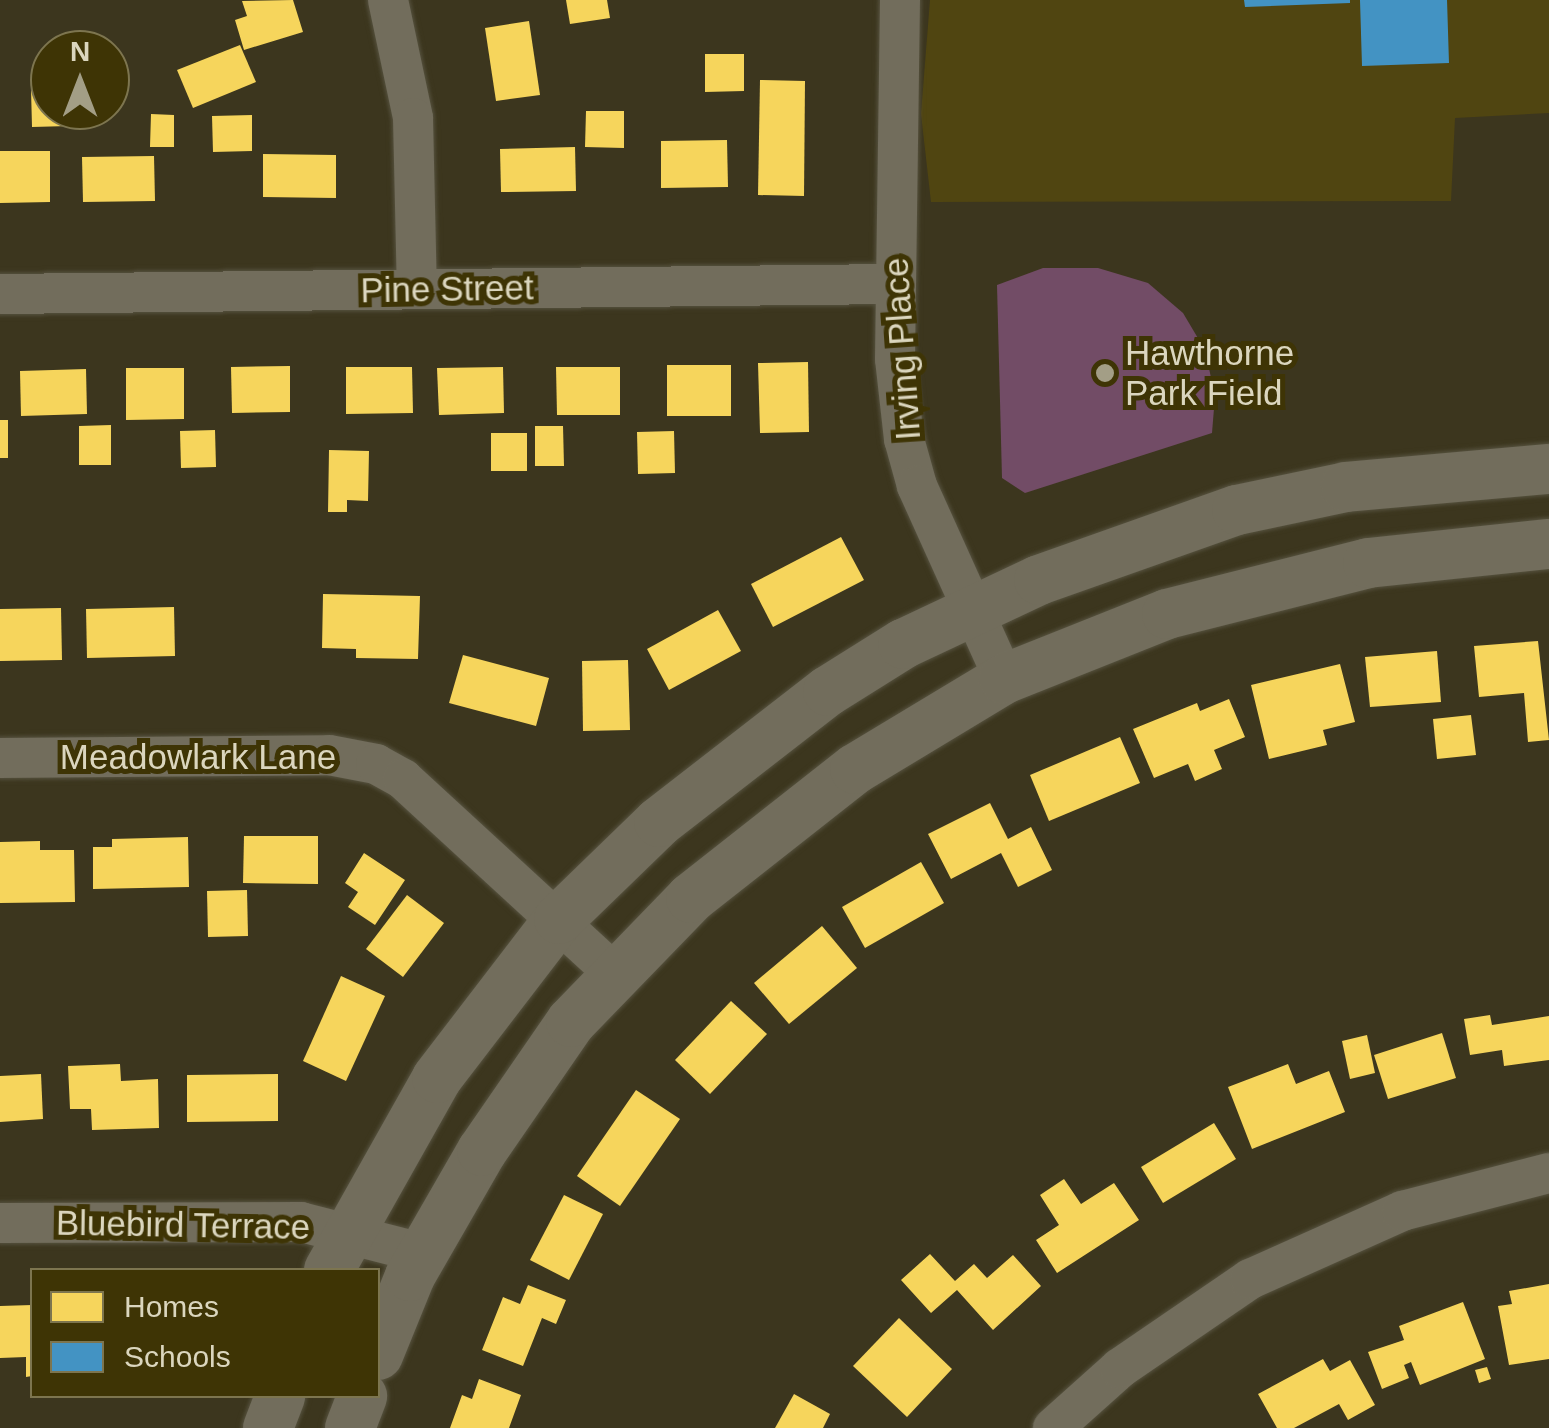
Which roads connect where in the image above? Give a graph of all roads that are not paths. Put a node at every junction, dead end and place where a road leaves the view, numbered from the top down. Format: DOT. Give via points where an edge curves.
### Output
graph roads {
  1 [pos="388,0"];
  2 [pos="900,0"];
  3 [pos="895,284"];
  4 [pos="416,289"];
  5 [pos="0,294"];
  6 [pos="1549,469"];
  7 [pos="1549,544"];
  8 [pos="971,611"];
  9 [pos="1004,679"];
  10 [pos="0,758"];
  11 [pos="558,919"];
  12 [pos="615,974"];
  13 [pos="1549,1173"];
  14 [pos="0,1223"];
  15 [pos="338,1251"];
  16 [pos="422,1253"];
  17 [pos="380,1351"];
  18 [pos="279,1398"];
  19 [pos="361,1398"];
  20 [pos="268,1428"];
  21 [pos="350,1428"];
  22 [pos="1052,1428"];
  1 -- 4 [label="street" via="413,118"];
  2 -- 3 [label="street, Irving Place"];
  3 -- 4 [label="street, Pine Street"];
  3 -- 8 [label="street, Irving Place" via="904,439"];
  4 -- 5 [label="street, Pine Street"];
  6 -- 8 [label="street" via="1418,477 1237,510 1130,544"];
  7 -- 9 [label="street" via="1448,552 1292,578 1167,614"];
  8 -- 9 [label="street, Irving Place"];
  8 -- 11 [label="street" via="903,644 750,747"];
  9 -- 12 [label="street" via="928,721 775,826"];
  10 -- 11 [label="street, Meadowlark Lane" via="357,758 402,780"];
  11 -- 12 [label="street, Meadowlark Lane"];
  11 -- 15 [label="street" via="437,1078"];
  12 -- 16 [label="street" via="571,1022 482,1150"];
  13 -- 22 [label="street" via="1402,1212 1250,1279 1120,1368"];
  14 -- 15 [label="street, Bluebird Terrace" via="270,1220"];
  15 -- 16 [label="street, Bluebird Terrace"];
  16 -- 17 [label="street"];
  18 -- 20 [label="street"];
  19 -- 21 [label="street"];
}
